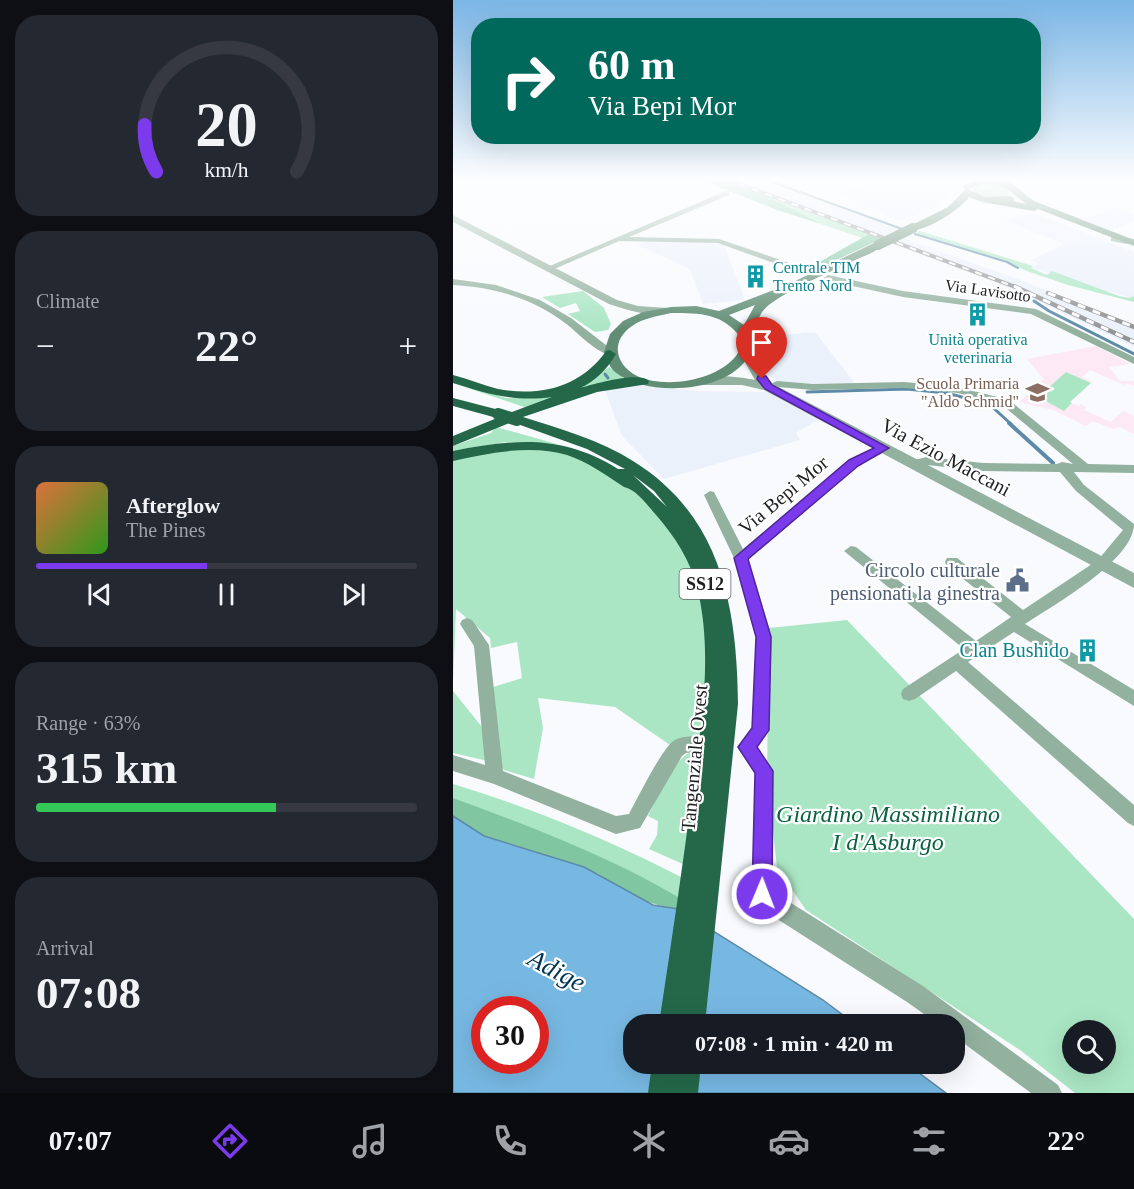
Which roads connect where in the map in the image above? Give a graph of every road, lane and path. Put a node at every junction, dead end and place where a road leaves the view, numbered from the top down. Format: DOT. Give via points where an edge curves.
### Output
graph roads {
  1 [pos="476,230"];
  2 [pos="638,230"];
  3 [pos="909,230"];
  4 [pos="1094,230"];
  5 [pos="1099,230"];
  6 [pos="617,239"];
  7 [pos="1129,242"];
  8 [pos="549,268"];
  9 [pos="810,273"];
  10 [pos="828,278"];
  11 [pos="453,282"];
  12 [pos="791,287"];
  13 [pos="589,289"];
  14 [pos="666,310"];
  15 [pos="725,316"];
  16 [pos="619,331"];
  17 [pos="584,332"];
  18 [pos="747,346"];
  19 [pos="611,353"];
  20 [pos="1134,361"];
  21 [pos="453,378"];
  22 [pos="643,381"];
  23 [pos="703,381"];
  24 [pos="453,387"];
  25 [pos="768,387"];
  26 [pos="453,402"];
  27 [pos="453,410"];
  28 [pos="509,417"];
  29 [pos="453,430"];
  30 [pos="453,441"];
  31 [pos="883,448"];
  32 [pos="453,456"];
  33 [pos="914,464"];
  34 [pos="1062,466"];
  35 [pos="1084,467"];
  36 [pos="1134,468"];
  37 [pos="647,494"];
  38 [pos="710,495"];
  39 [pos="851,550"];
  40 [pos="741,558"];
  41 [pos="1107,560"];
  42 [pos="952,562"];
  43 [pos="1134,581"];
  44 [pos="1017,620"];
  45 [pos="467,624"];
  46 [pos="976,649"];
  47 [pos="957,662"];
  48 [pos="909,694"];
  49 [pos="1134,699"];
  50 [pos="702,745"];
  51 [pos="453,763"];
  52 [pos="495,776"];
  53 [pos="1127,811"];
  54 [pos="705,850"];
  55 [pos="674,1014"];
  56 [pos="693,1014"];
  57 [pos="664,1074"];
  58 [pos="686,1074"];
  59 [pos="661,1093"];
  60 [pos="684,1093"];
  61 [pos="1050,1093"];
  1 -- 8 [label="street"];
  2 -- 6 [label="street"];
  3 -- 12 [label="main road, bridge"];
  4 -- 7 [label="main road"];
  5 -- 7 [label="main road"];
  6 -- 8 [label="street"];
  6 -- 9 [label="street" via="719,241"];
  8 -- 13 [label="street"];
  10 -- 20 [label="street, Via Lavisotto" via="903,294 1033,311"];
  11 -- 17 [label="street" via="485,285 527,297"];
  12 -- 15 [label="main road"];
  12 -- 18 [label="main road" via="755,310 749,323"];
  13 -- 14 [label="street" via="630,308"];
  13 -- 16 [label="street" via="616,312 621,321"];
  14 -- 15 [label="main road" via="694,309"];
  14 -- 16 [label="main road" via="642,317"];
  15 -- 18 [label="main road" via="743,328"];
  16 -- 17 [label="street" via="602,337"];
  16 -- 19 [label="main road" via="611,343"];
  17 -- 19 [label="street"];
  18 -- 23 [label="main road" via="737,365"];
  18 -- 25 [label="street, Via Ezio Maccani" via="756,373"];
  19 -- 21 [label="highway" via="595,375 557,392 510,395"];
  19 -- 22 [label="main road" via="622,372"];
  22 -- 23 [label="main road" via="672,385"];
  22 -- 28 [label="highway" via="605,385"];
  23 -- 25 [label="street, Via Ezio Maccani" via="742,381"];
  24 -- 28 [label="highway"];
  25 -- 31 [label="street, Via Ezio Maccani"];
  25 -- 35 [label="street" via="904,384 958,390 1005,402"];
  26 -- 28 [label="highway, Tangenziale Ovest / SS12"];
  27 -- 28 [label="highway, Tangenziale Ovest / SS12"];
  28 -- 29 [label="highway"];
  28 -- 30 [label="highway"];
  28 -- 37 [label="highway, Tangenziale Ovest / SS12" via="588,452 616,468"];
  28 -- 54 [label="highway, Tangenziale Ovest / SS12" via="613,454 658,487 695,533 715,578 728,652 728,723"];
  31 -- 33 [label="street, Via Ezio Maccani"];
  31 -- 40 [label="street, Via Bepi Mor" via="853,463"];
  32 -- 37 [label="highway" via="504,446 554,448 588,459"];
  33 -- 34 [label="street" via="927,461 983,467"];
  33 -- 41 [label="street, Via Ezio Maccani"];
  34 -- 35 [label="street"];
  34 -- 41 [label="street" via="1080,488 1131,529"];
  35 -- 36 [label="street"];
  37 -- 54 [label="highway, Tangenziale Ovest / SS12" via="684,540 705,584 712,620 714,705"];
  38 -- 40 [label="street, Via Bepi Mor"];
  39 -- 46 [label="street"];
  40 -- 61 [label="street, Via Bepi Mor" via="764,637 760,730 746,747 764,771 762,894 767,901 915,994"];
  41 -- 43 [label="street, Via Ezio Maccani"];
  41 -- 44 [label="street"];
  42 -- 44 [label="street"];
  44 -- 46 [label="street"];
  44 -- 49 [label="street"];
  45 -- 52 [label="street" via="481,645"];
  46 -- 47 [label="street"];
  47 -- 48 [label="street"];
  47 -- 53 [label="street"];
  50 -- 52 [label="street" via="683,745 677,750 634,822 625,825 616,825"];
  51 -- 52 [label="street"];
  54 -- 55 [label="highway, Tangenziale Ovest / SS12"];
  54 -- 56 [label="highway, Tangenziale Ovest / SS12"];
  57 -- 59 [label="highway"];
  58 -- 60 [label="highway"];
}
